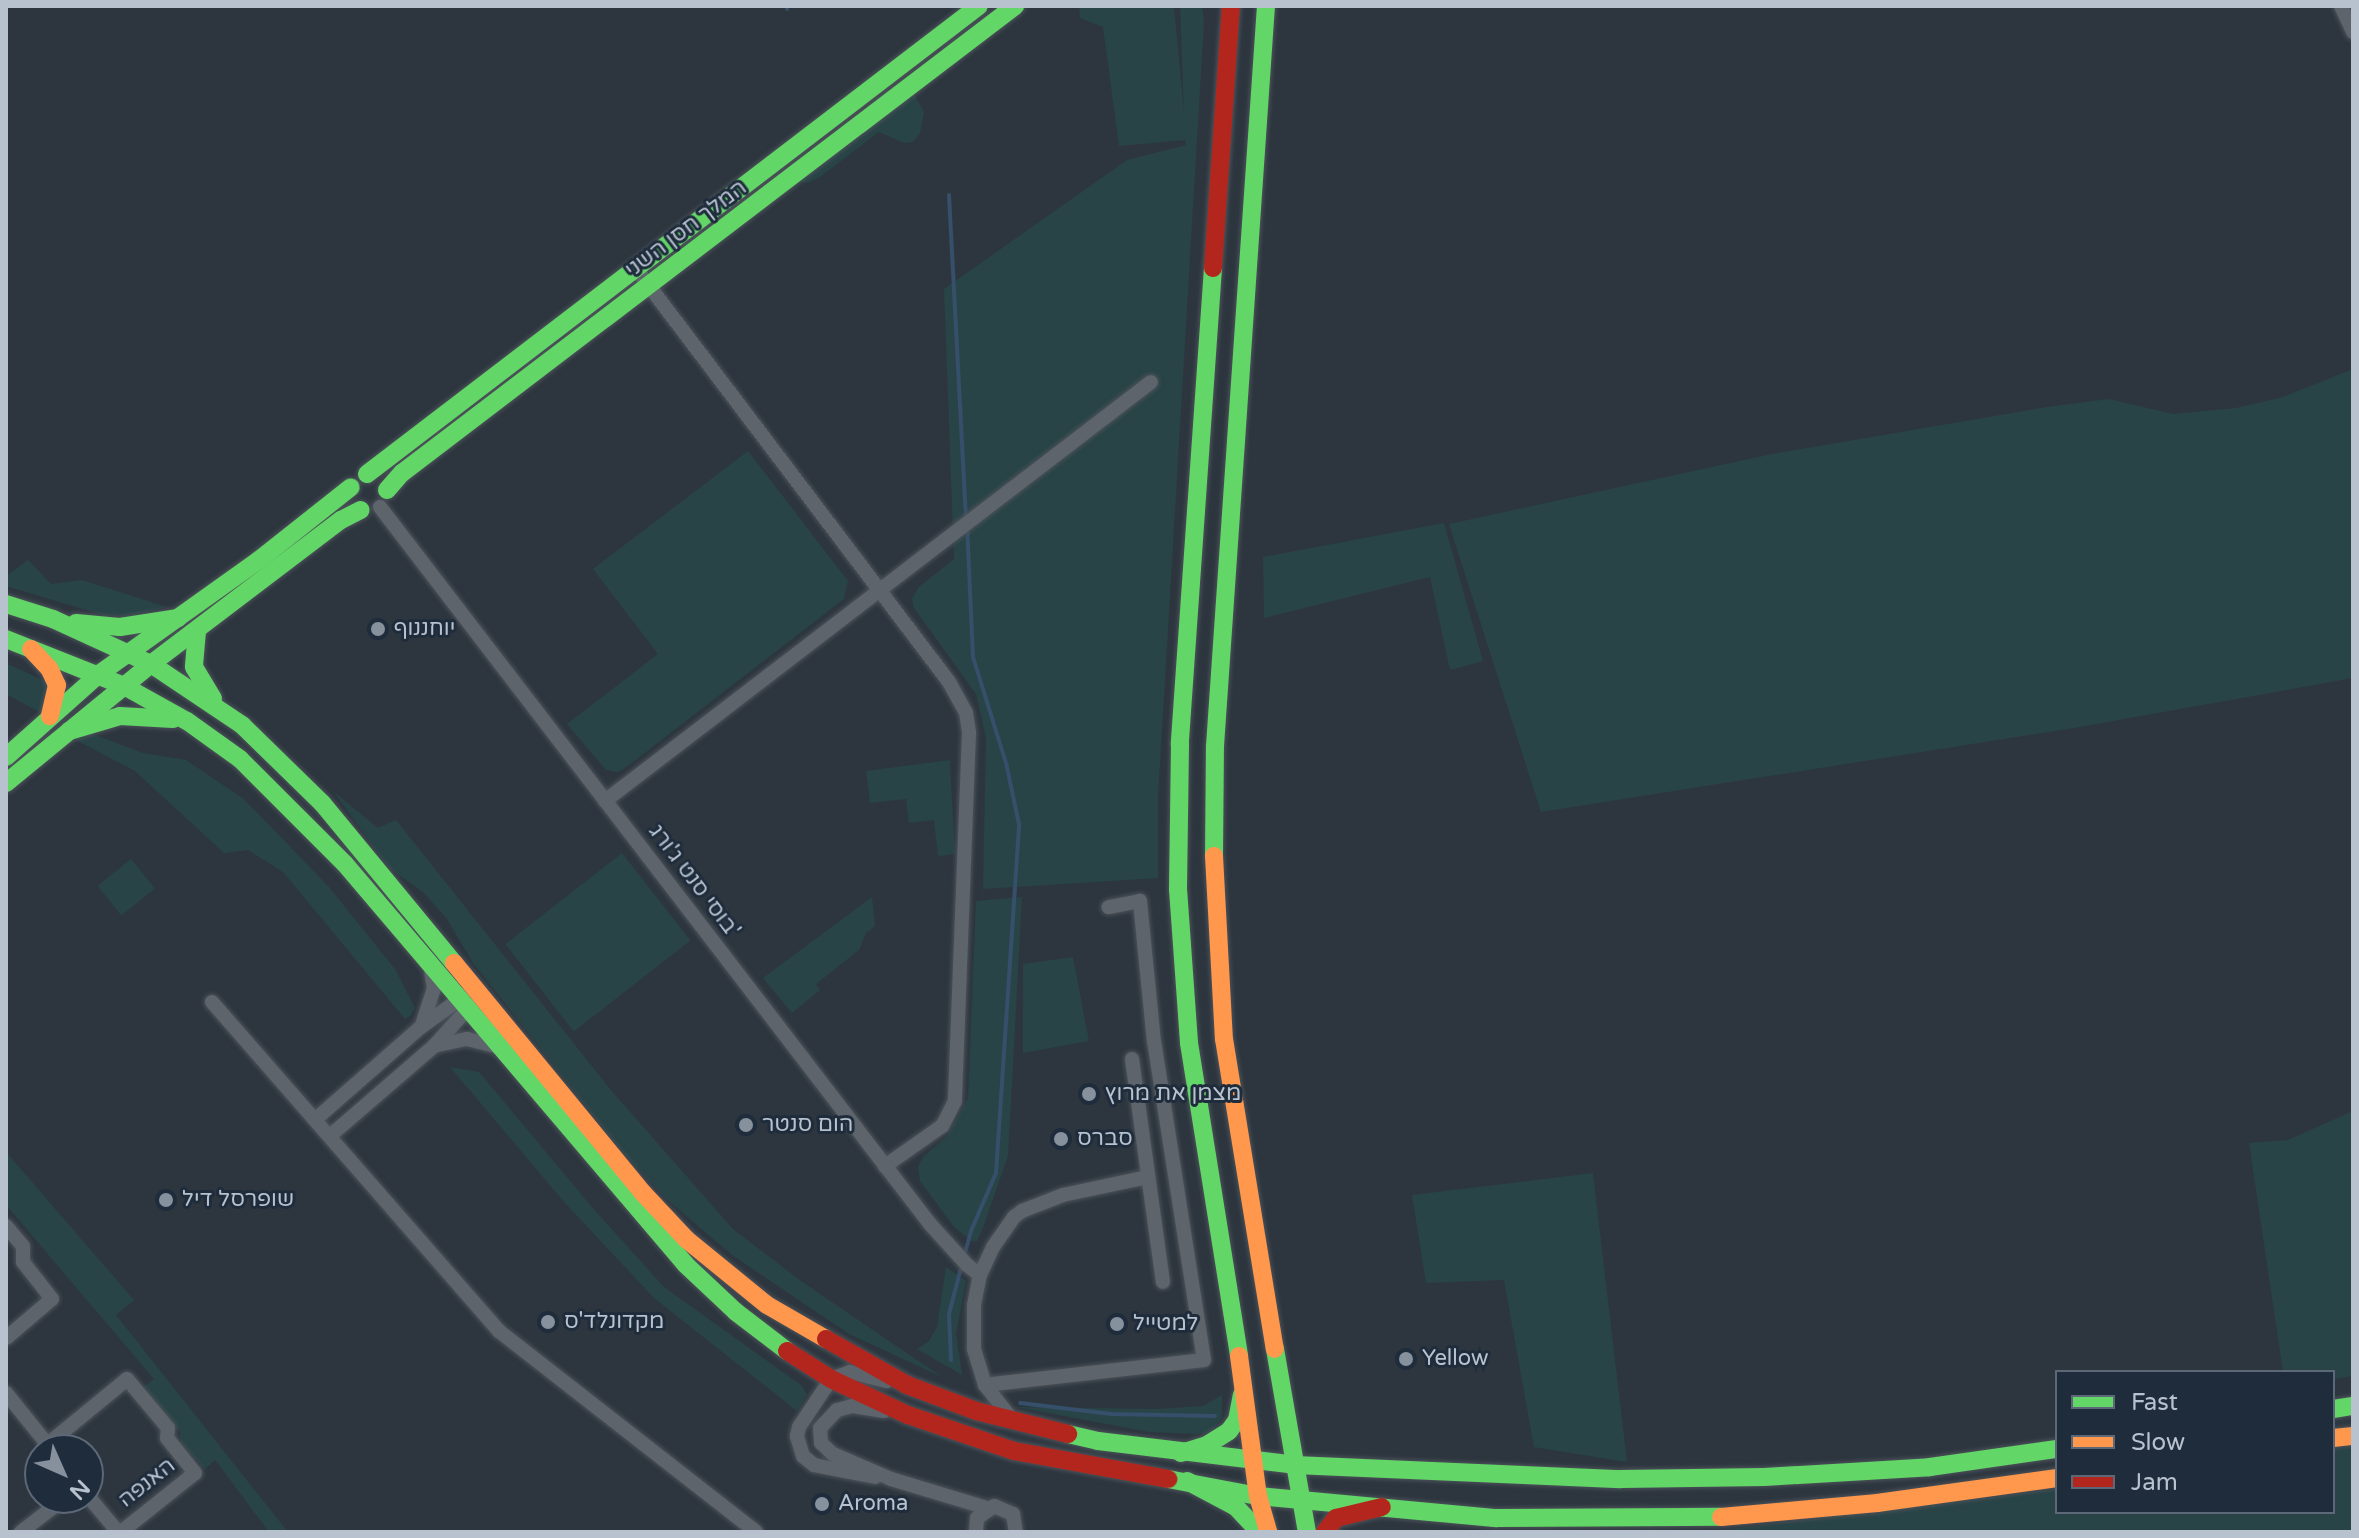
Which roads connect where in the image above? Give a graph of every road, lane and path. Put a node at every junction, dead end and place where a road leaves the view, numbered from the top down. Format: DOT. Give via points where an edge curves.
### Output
graph roads {
  1 [pos="979,6"];
  2 [pos="1015,6"];
  3 [pos="2341,6"];
  4 [pos="1229,11"];
  5 [pos="1266,11"];
  6 [pos="2353,32"];
  7 [pos="637,270"];
  8 [pos="650,286"];
  9 [pos="1151,382"];
  10 [pos="367,474"];
  11 [pos="351,487"];
  12 [pos="384,499"];
  13 [pos="361,510"];
  14 [pos="879,591"];
  15 [pos="6,604"];
  16 [pos="178,618"];
  17 [pos="53,619"];
  18 [pos="197,631"];
  19 [pos="6,639"];
  20 [pos="28,646"];
  21 [pos="127,655"];
  22 [pos="151,664"];
  23 [pos="99,674"];
  24 [pos="124,686"];
  25 [pos="217,707"];
  26 [pos="50,716"];
  27 [pos="187,721"];
  28 [pos="69,731"];
  29 [pos="6,757"];
  30 [pos="6,783"];
  31 [pos="605,801"];
  32 [pos="1109,907"];
  33 [pos="426,958"];
  34 [pos="468,999"];
  35 [pos="212,1002"];
  36 [pos="421,1027"];
  37 [pos="434,1046"];
  38 [pos="502,1049"];
  39 [pos="1132,1059"];
  40 [pos="317,1118"];
  41 [pos="331,1135"];
  42 [pos="885,1166"];
  43 [pos="1148,1177"];
  44 [pos="6,1226"];
  45 [pos="978,1273"];
  46 [pos="1163,1282"];
  47 [pos="6,1338"];
  48 [pos="831,1379"];
  49 [pos="1244,1383"];
  50 [pos="907,1385"];
  51 [pos="985,1385"];
  52 [pos="6,1393"];
  53 [pos="908,1415"];
  54 [pos="1014,1421"];
  55 [pos="39,1434"];
  56 [pos="65,1434"];
  57 [pos="2055,1449"];
  58 [pos="1181,1453"];
  59 [pos="1254,1459"];
  60 [pos="1295,1465"];
  61 [pos="2055,1478"];
  62 [pos="891,1479"];
  63 [pos="1187,1481"];
  64 [pos="944,1496"];
  65 [pos="1258,1496"];
  66 [pos="1300,1499"];
  67 [pos="1382,1507"];
  68 [pos="987,1508"];
  69 [pos="44,1514"];
  70 [pos="104,1514"];
  71 [pos="976,1528"];
  72 [pos="21,1532"];
  73 [pos="119,1532"];
  74 [pos="756,1532"];
  75 [pos="1016,1532"];
  76 [pos="1259,1532"];
  77 [pos="1268,1532"];
  78 [pos="1307,1532"];
  79 [pos="1325,1532"];
  1 -- 7 [label="main road, המלך חסן השני"];
  2 -- 8 [label="main road, המלך חסן השני"];
  3 -- 6 [label="street"];
  4 -- 49 [label="main road" via="1180,745 1178,889 1189,1043"];
  5 -- 60 [label="main road" via="1215,746 1214,888 1224,1039"];
  7 -- 8 [label="street"];
  7 -- 10 [label="main road, המלך חסן השני"];
  8 -- 12 [label="main road, המלך חסן השני" via="411,466"];
  8 -- 14 [label="street"];
  9 -- 14 [label="street"];
  10 -- 11 [label="main road"];
  10 -- 12 [label="main road" via="379,478"];
  11 -- 13 [label="main road" via="352,501"];
  11 -- 16 [label="main road"];
  12 -- 13 [label="main road"];
  12 -- 31 [label="street, בוסי סנט ג'ורג'"];
  13 -- 18 [label="main road"];
  14 -- 31 [label="street"];
  14 -- 42 [label="street" via="949,682 966,713 969,733 955,1101 942,1126"];
  15 -- 17 [label="main road"];
  16 -- 17 [label="main road" via="120,627"];
  16 -- 21 [label="main road"];
  17 -- 21 [label="main road"];
  18 -- 22 [label="main road"];
  18 -- 25 [label="main road" via="194,667"];
  19 -- 20 [label="main road"];
  20 -- 23 [label="main road"];
  20 -- 26 [label="main road" via="57,685"];
  21 -- 22 [label="main road"];
  21 -- 23 [label="main road"];
  22 -- 24 [label="main road"];
  22 -- 25 [label="main road"];
  23 -- 24 [label="main road"];
  23 -- 26 [label="main road"];
  24 -- 27 [label="main road"];
  24 -- 28 [label="main road"];
  25 -- 34 [label="main road" via="302,781"];
  26 -- 29 [label="main road"];
  27 -- 28 [label="main road" via="135,714"];
  27 -- 33 [label="main road" via="240,759 287,803"];
  28 -- 30 [label="main road"];
  31 -- 42 [label="street, בוסי סנט ג'ורג'"];
  32 -- 51 [label="street" via="1140,901 1154,1042 1204,1360"];
  33 -- 34 [label="main road"];
  33 -- 36 [label="street" via="434,989"];
  34 -- 36 [label="street"];
  34 -- 37 [label="street"];
  34 -- 38 [label="main road"];
  34 -- 50 [label="main road" via="686,1239 767,1305"];
  35 -- 40 [label="street"];
  36 -- 40 [label="street"];
  37 -- 38 [label="street" via="467,1039"];
  37 -- 41 [label="street"];
  38 -- 48 [label="main road" via="686,1265 756,1328"];
  39 -- 43 [label="street"];
  40 -- 41 [label="street"];
  41 -- 74 [label="street" via="499,1331"];
  42 -- 45 [label="street, בוסי סנט ג'ורג'" via="949,1247"];
  43 -- 45 [label="street" via="1063,1195 1022,1211 1003,1230"];
  43 -- 46 [label="street"];
  44 -- 47 [label="street" via="23,1246 23,1262 52,1299"];
  45 -- 51 [label="street" via="972,1324"];
  48 -- 50 [label="street" via="850,1372"];
  48 -- 53 [label="main road"];
  48 -- 62 [label="street" via="799,1427 803,1456 838,1472"];
  49 -- 58 [label="main road" via="1241,1409 1229,1431"];
  49 -- 59 [label="main road"];
  50 -- 54 [label="main road"];
  51 -- 54 [label="street"];
  52 -- 55 [label="street"];
  53 -- 62 [label="street" via="852,1406 837,1410 820,1428 826,1449"];
  53 -- 63 [label="main road" via="1014,1451"];
  54 -- 58 [label="main road"];
  56 -- 73 [label="street, האנפה" via="127,1379 168,1428 167,1438 195,1473"];
  57 -- 60 [label="main road" via="1930,1467 1764,1477 1621,1479"];
  58 -- 59 [label="main road"];
  59 -- 60 [label="main road"];
  59 -- 65 [label="main road"];
  60 -- 66 [label="main road"];
  61 -- 67 [label="main road" via="1705,1519 1544,1520"];
  62 -- 64 [label="street"];
  63 -- 65 [label="main road"];
  63 -- 76 [label="main road" via="1236,1507"];
  64 -- 68 [label="street"];
  64 -- 71 [label="street" via="970,1515"];
  65 -- 66 [label="main road"];
  65 -- 77 [label="main road"];
  66 -- 67 [label="main road"];
  66 -- 78 [label="main road"];
  67 -- 79 [label="main road" via="1336,1518"];
  68 -- 71 [label="street"];
  68 -- 75 [label="street" via="1008,1510"];
  69 -- 72 [label="street"];
  70 -- 73 [label="street"];
}
